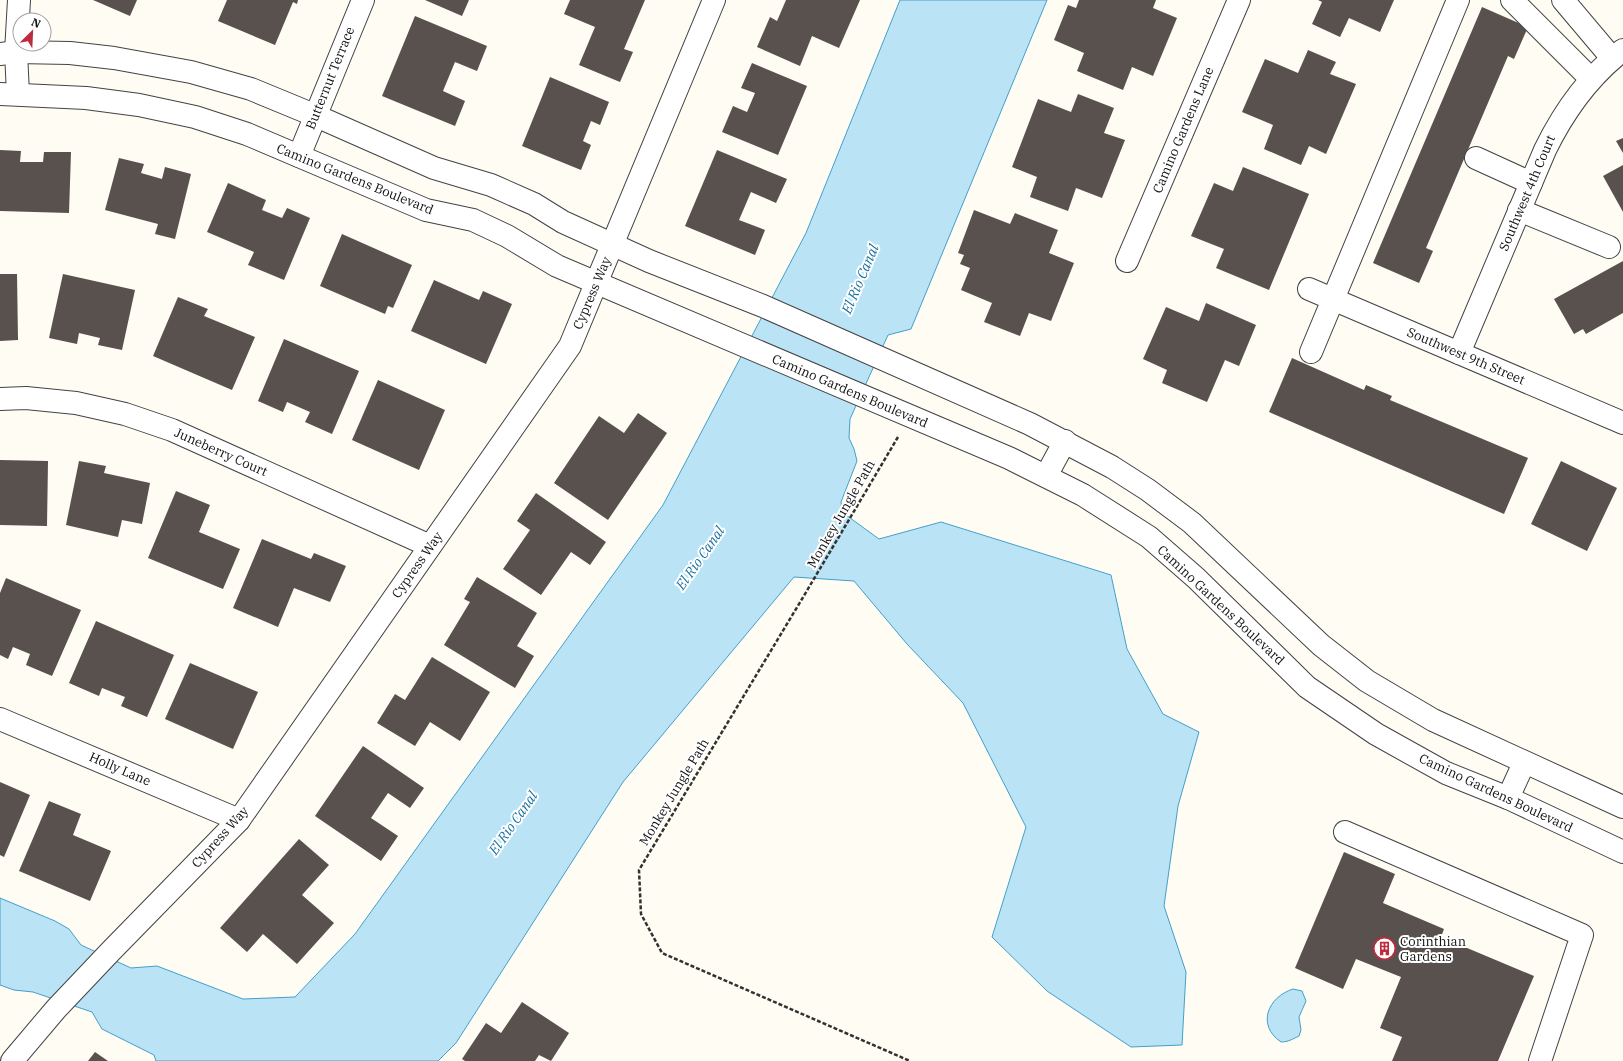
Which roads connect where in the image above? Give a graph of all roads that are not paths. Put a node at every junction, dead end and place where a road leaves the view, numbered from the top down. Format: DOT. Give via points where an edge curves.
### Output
graph roads {
  1 [pos="19,0"];
  2 [pos="362,0"];
  3 [pos="714,0"];
  4 [pos="1238,0"];
  5 [pos="1458,0"];
  6 [pos="1512,0"];
  7 [pos="1563,0"];
  8 [pos="8,53"];
  9 [pos="1617,54"];
  10 [pos="1591,78"];
  11 [pos="9,94"];
  12 [pos="314,115"];
  13 [pos="299,156"];
  14 [pos="1476,158"];
  15 [pos="1531,183"];
  16 [pos="1519,210"];
  17 [pos="612,244"];
  18 [pos="1610,246"];
  19 [pos="1127,261"];
  20 [pos="596,283"];
  21 [pos="1309,289"];
  22 [pos="1333,299"];
  23 [pos="1311,352"];
  24 [pos="1459,353"];
  25 [pos="0,399"];
  26 [pos="1623,423"];
  27 [pos="1065,441"];
  28 [pos="1046,476"];
  29 [pos="430,546"];
  30 [pos="0,719"];
  31 [pos="1524,763"];
  32 [pos="1508,798"];
  33 [pos="1623,807"];
  34 [pos="239,820"];
  35 [pos="1345,832"];
  36 [pos="1623,852"];
  37 [pos="12,1061"];
  38 [pos="1540,1061"];
  1 -- 8 [label="street"];
  2 -- 12 [label="street, Butternut Terrace"];
  3 -- 17 [label="street, Cypress Way"];
  4 -- 19 [label="street, Camino Gardens Lane"];
  5 -- 22 [label="street"];
  6 -- 10 [label="street"];
  7 -- 9 [label="street"];
  8 -- 11 [label="street"];
  8 -- 12 [label="street" via="70,53 191,72 251,89"];
  9 -- 10 [label="street, Southwest 4th Court"];
  10 -- 15 [label="street, Southwest 4th Court" via="1556,126"];
  11 -- 13 [label="street, Camino Gardens Boulevard" via="86,98 195,117 247,134"];
  12 -- 13 [label="street, Butternut Terrace"];
  12 -- 17 [label="street" via="434,168 491,185 534,204 562,222"];
  13 -- 20 [label="street, Camino Gardens Boulevard" via="426,210 472,220 507,236 557,266"];
  14 -- 15 [label="street"];
  15 -- 16 [label="street, Southwest 4th Court"];
  16 -- 18 [label="street"];
  16 -- 24 [label="street, Southwest 4th Court"];
  17 -- 20 [label="street, Cypress Way"];
  17 -- 27 [label="street" via="648,261 763,306"];
  20 -- 28 [label="street, Camino Gardens Boulevard"];
  20 -- 29 [label="street, Cypress Way" via="570,346"];
  21 -- 22 [label="street, Southwest 9th Street"];
  22 -- 23 [label="street"];
  22 -- 24 [label="street, Southwest 9th Street"];
  24 -- 26 [label="street, Southwest 9th Street"];
  25 -- 29 [label="street, Juneberry Court" via="26,398 76,403 125,414 172,430"];
  27 -- 28 [label="street"];
  27 -- 31 [label="street" via="1112,466 1192,523 1321,644 1367,681 1433,720"];
  28 -- 32 [label="street, Camino Gardens Boulevard" via="1083,495 1149,537 1196,578 1307,687 1383,738 1446,773"];
  29 -- 34 [label="street, Cypress Way"];
  30 -- 34 [label="street, Holly Lane"];
  31 -- 32 [label="street"];
  31 -- 33 [label="street"];
  32 -- 36 [label="street, Camino Gardens Boulevard"];
  34 -- 37 [label="street, Cypress Way" via="56,1009"];
  35 -- 38 [label="street" via="1582,935"];
}
